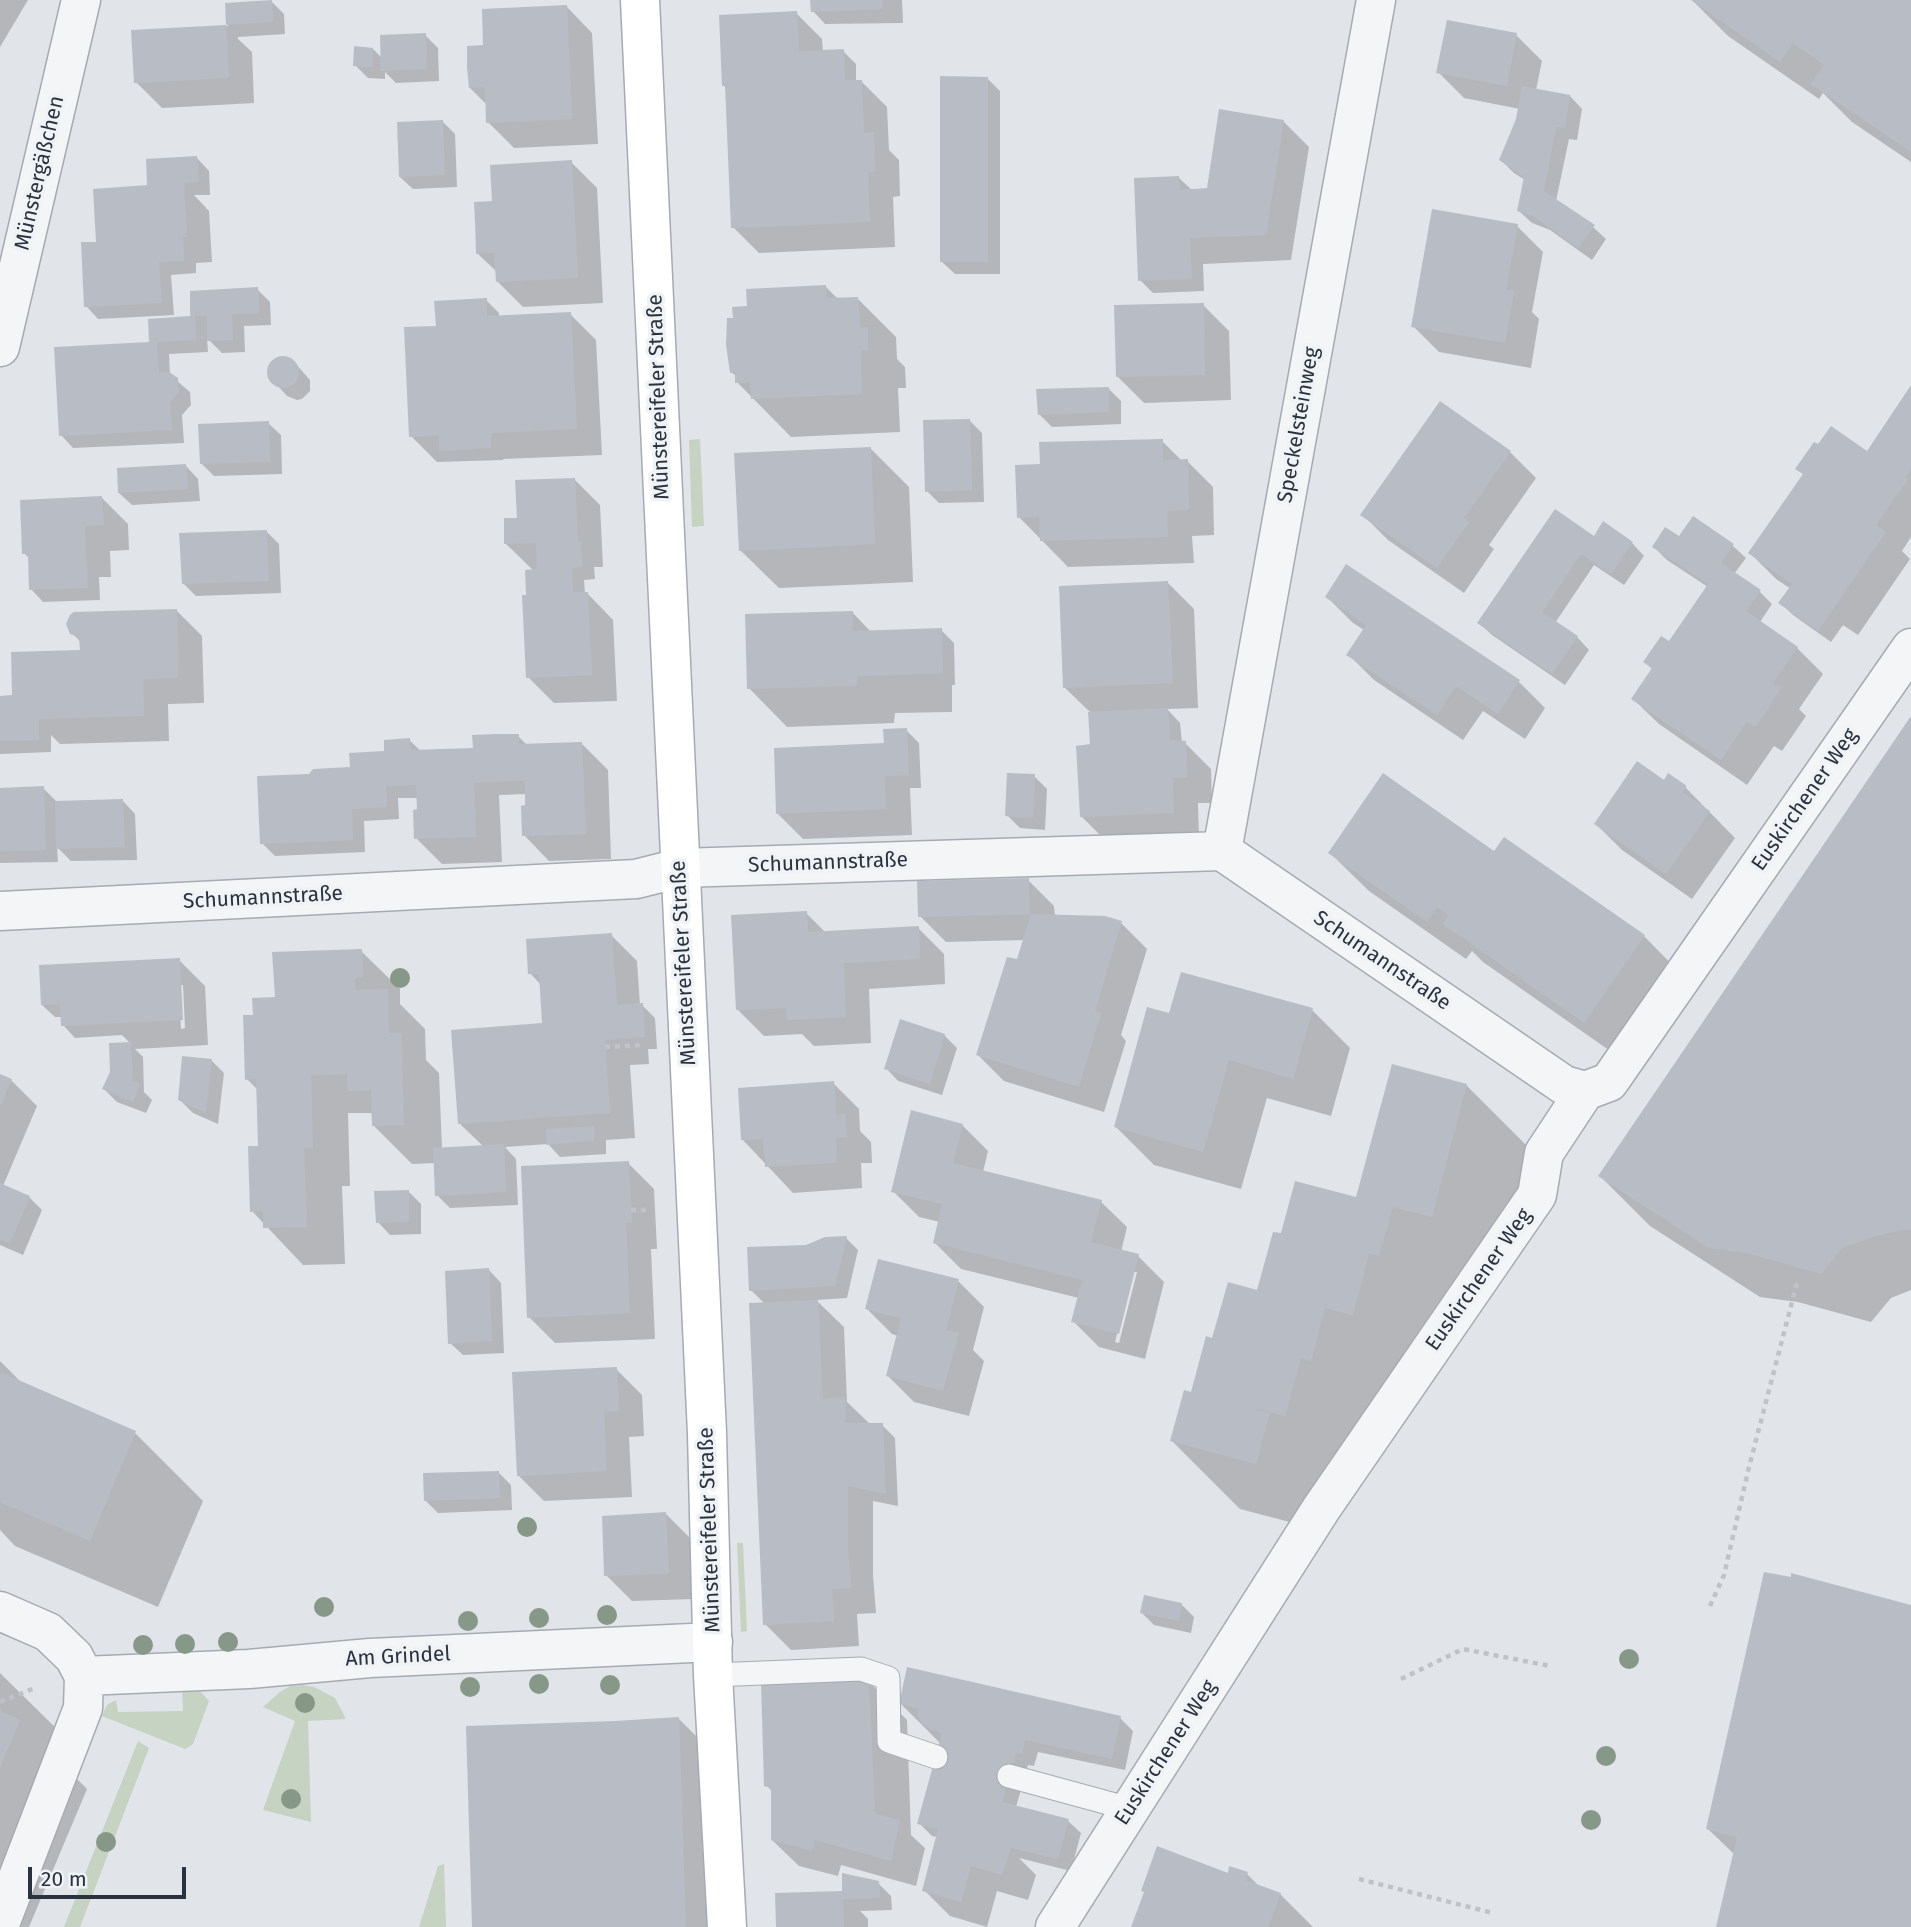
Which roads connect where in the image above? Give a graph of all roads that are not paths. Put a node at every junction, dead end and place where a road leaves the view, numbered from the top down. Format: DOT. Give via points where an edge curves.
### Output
graph roads {
  1 [pos="80,0"];
  2 [pos="640,0"];
  3 [pos="1376,0"];
  4 [pos="0,347"];
  5 [pos="1911,648"];
  6 [pos="1222,851"];
  7 [pos="680,868"];
  8 [pos="0,911"];
  9 [pos="1585,1091"];
  10 [pos="0,1611"];
  11 [pos="713,1658"];
  12 [pos="84,1676"];
  13 [pos="936,1757"];
  14 [pos="1009,1776"];
  15 [pos="1130,1809"];
  16 [pos="0,1924"];
  17 [pos="727,1927"];
  18 [pos="1055,1927"];
  1 -- 4 [label="street, Münstergäßchen"];
  2 -- 7 [label="main road, Münstereifeler Straße"];
  3 -- 6 [label="street, Speckelsteinweg"];
  5 -- 9 [label="street, Euskirchener Weg" via="1609,1082"];
  6 -- 7 [label="street, Schumannstraße"];
  6 -- 9 [label="street, Schumannstraße" via="1564,1085"];
  7 -- 8 [label="street, Schumannstraße" via="636,879"];
  7 -- 11 [label="main road, Münstereifeler Straße"];
  9 -- 15 [label="street, Euskirchener Weg" via="1544,1153 1537,1195 1321,1509"];
  10 -- 12 [label="street" via="48,1632 74,1657"];
  11 -- 12 [label="street, Am Grindel" via="370,1658"];
  11 -- 13 [label="lane" via="861,1669 888,1678 889,1741"];
  11 -- 17 [label="main road, Münstereifeler Straße"];
  12 -- 16 [label="street" via="83,1708"];
  14 -- 15 [label="lane"];
  15 -- 18 [label="street, Euskirchener Weg"];
}
